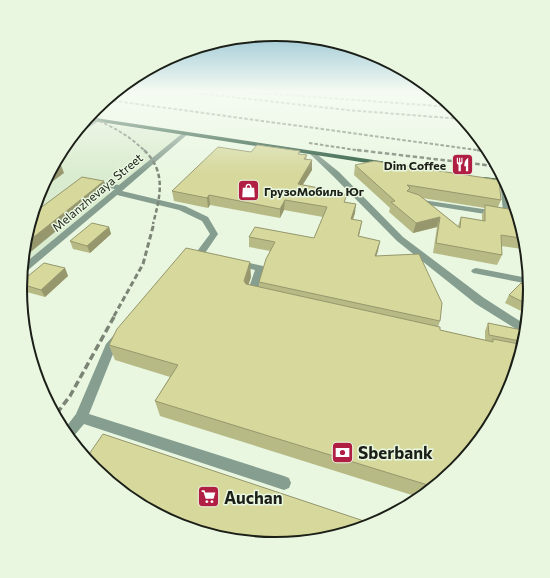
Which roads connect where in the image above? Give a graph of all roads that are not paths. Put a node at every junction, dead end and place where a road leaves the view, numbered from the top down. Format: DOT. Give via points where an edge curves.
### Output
graph roads {
  1 [pos="97,120"];
  2 [pos="90,124"];
  3 [pos="186,133"];
  4 [pos="311,152"];
  5 [pos="395,165"];
  6 [pos="477,177"];
  7 [pos="497,180"];
  8 [pos="83,182"];
  9 [pos="119,190"];
  10 [pos="410,200"];
  11 [pos="511,216"];
  12 [pos="188,252"];
  13 [pos="200,254"];
  14 [pos="212,257"];
  15 [pos="226,260"];
  16 [pos="28,265"];
  17 [pos="476,271"];
  18 [pos="522,280"];
  19 [pos="266,300"];
  20 [pos="520,327"];
  21 [pos="125,329"];
  22 [pos="81,417"];
  23 [pos="71,430"];
  24 [pos="284,483"];
  1 -- 2 [label="street"];
  1 -- 3 [label="main road"];
  3 -- 4 [label="main road"];
  3 -- 9 [label="street, Melanzhevaya Street"];
  4 -- 5 [label="main road"];
  4 -- 20 [label="street" via="400,239 480,301"];
  6 -- 7 [label="main road"];
  8 -- 9 [label="street" via="88,181"];
  9 -- 13 [label="street" via="182,208 205,219 214,234"];
  9 -- 16 [label="street, Melanzhevaya Street"];
  10 -- 11 [label="street"];
  12 -- 13 [label="street"];
  13 -- 14 [label="street"];
  15 -- 19 [label="street" via="260,268 250,296"];
  17 -- 18 [label="street"];
  21 -- 22 [label="street" via="110,347"];
  22 -- 23 [label="street"];
  22 -- 24 [label="street"];
}
